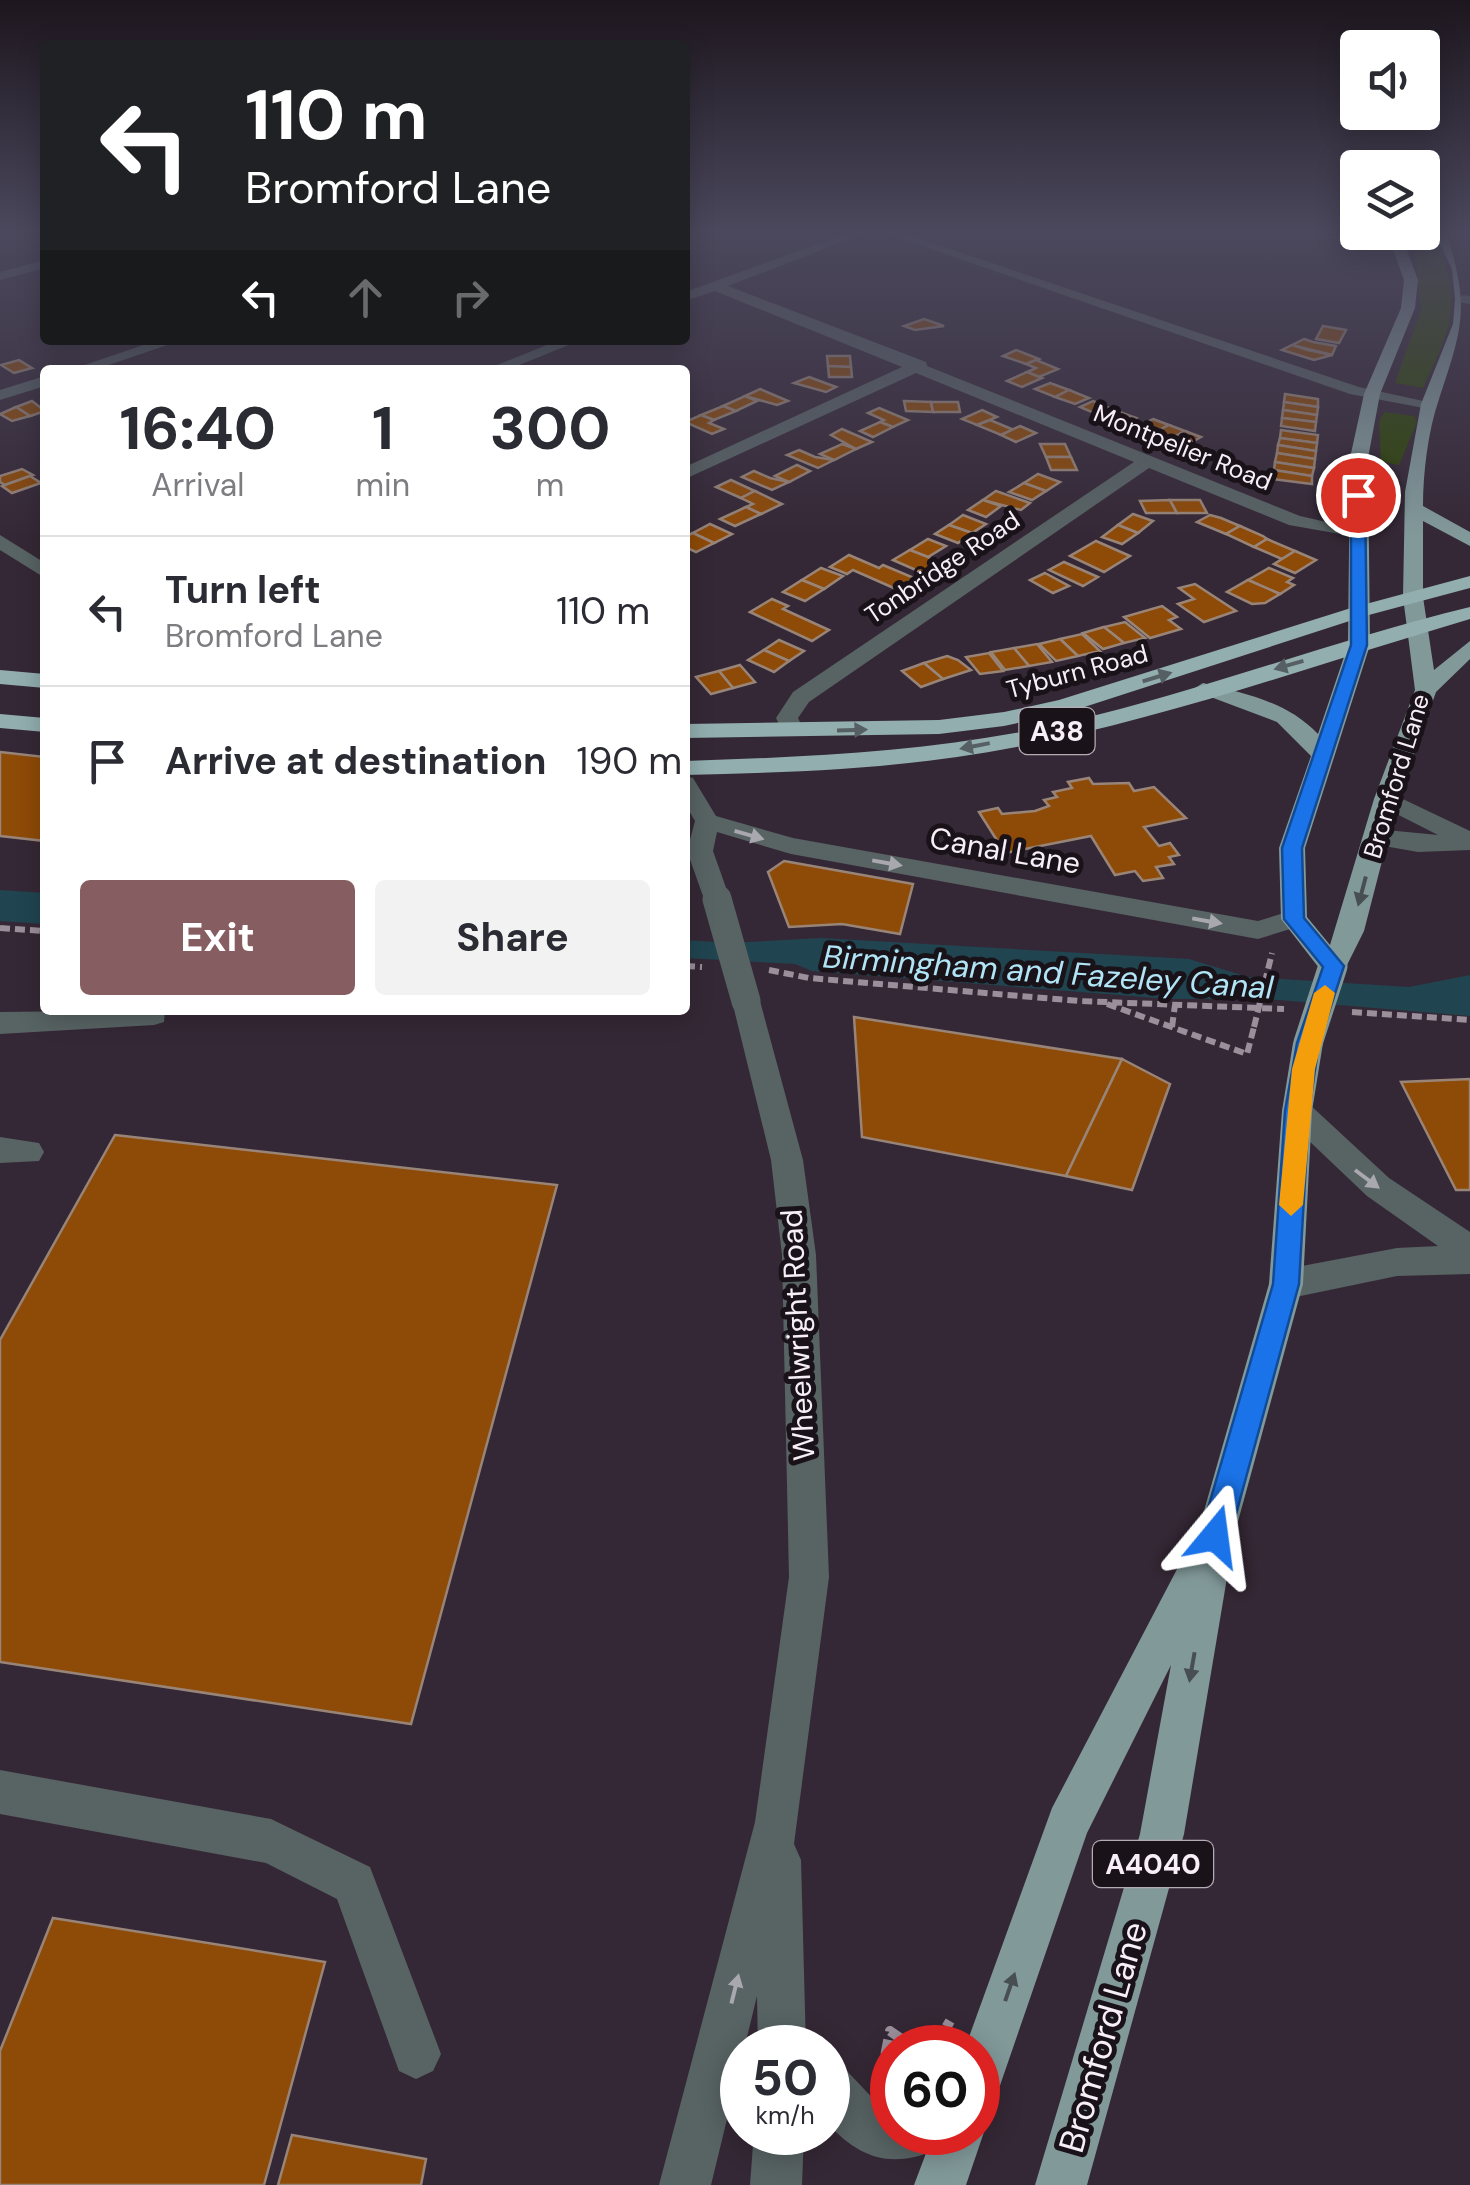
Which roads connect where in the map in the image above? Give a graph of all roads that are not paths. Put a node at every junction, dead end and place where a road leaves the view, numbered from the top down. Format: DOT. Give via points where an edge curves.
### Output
graph roads {
  1 [pos="838,334"];
  2 [pos="1193,334"];
  3 [pos="1397,334"];
  4 [pos="1456,334"];
  5 [pos="158,345"];
  6 [pos="559,345"];
  7 [pos="94,365"];
  8 [pos="506,365"];
  9 [pos="920,366"];
  10 [pos="40,382"];
  11 [pos="1372,394"];
  12 [pos="0,395"];
  13 [pos="1429,404"];
  14 [pos="1148,460"];
  15 [pos="690,472"];
  16 [pos="1414,508"];
  17 [pos="1357,531"];
  18 [pos="1470,540"];
  19 [pos="22,556"];
  20 [pos="3,572"];
  21 [pos="1470,582"];
  22 [pos="1413,597"];
  23 [pos="1358,612"];
  24 [pos="1470,613"];
  25 [pos="1417,629"];
  26 [pos="1359,645"];
  27 [pos="1470,647"];
  28 [pos="0,677"];
  29 [pos="40,681"];
  30 [pos="1203,690"];
  31 [pos="1426,690"];
  32 [pos="0,721"];
  33 [pos="40,725"];
  34 [pos="690,731"];
  35 [pos="793,731"];
  36 [pos="1324,757"];
  37 [pos="690,768"];
  38 [pos="690,791"];
  39 [pos="1386,799"];
  40 [pos="707,821"];
  41 [pos="1376,837"];
  42 [pos="1470,842"];
  43 [pos="693,853"];
  44 [pos="1294,919"];
  45 [pos="1334,966"];
  46 [pos="154,1015"];
  47 [pos="0,1022"];
  48 [pos="1297,1111"];
  49 [pos="1470,1248"];
  50 [pos="1470,1260"];
  51 [pos="1286,1284"];
  52 [pos="1215,1536"];
  53 [pos="0,1792"];
  54 [pos="777,1822"];
  55 [pos="788,2025"];
  56 [pos="997,2025"];
  57 [pos="416,2054"];
  58 [pos="850,2111"];
  59 [pos="870,2132"];
  60 [pos="777,2155"];
  61 [pos="951,2155"];
  62 [pos="686,2185"];
  63 [pos="776,2185"];
  64 [pos="940,2185"];
  65 [pos="1061,2185"];
  1 -- 9 [label="street, Montpelier Road"];
  2 -- 11 [label="street"];
  3 -- 11 [label="main road"];
  4 -- 13 [label="main road, Bromford Lane / A4040"];
  5 -- 7 [label="street"];
  6 -- 8 [label="street"];
  9 -- 14 [label="street, Montpelier Road"];
  9 -- 15 [label="street"];
  10 -- 12 [label="street"];
  11 -- 13 [label="street"];
  11 -- 17 [label="main road" via="1359,458"];
  13 -- 16 [label="main road, Bromford Lane / A4040"];
  14 -- 17 [label="street, Montpelier Road" via="1296,520"];
  14 -- 35 [label="street, Tonbridge Road" via="801,696 787,718"];
  16 -- 18 [label="main road"];
  16 -- 22 [label="main road, Bromford Lane / A4040"];
  17 -- 23 [label="main road"];
  19 -- 20 [label="street"];
  21 -- 22 [label="highway, Tyburn Road / A38"];
  22 -- 23 [label="highway, Tyburn Road / A38"];
  22 -- 25 [label="main road, Bromford Lane / A4040"];
  23 -- 26 [label="main road"];
  35 -- 23 [label="highway, Tyburn Road / A38, one-way" via="1004,720"];
  24 -- 25 [label="highway, Tyburn Road / A38"];
  25 -- 26 [label="highway, Tyburn Road / A38"];
  25 -- 31 [label="main road, Bromford Lane / A4040"];
  26 -- 30 [label="highway, Tyburn Road / A38, one-way"];
  26 -- 36 [label="main road"];
  27 -- 31 [label="main road"];
  28 -- 29 [label="highway"];
  30 -- 36 [label="main road" via="1293,719"];
  30 -- 37 [label="highway, Tyburn Road / A38, one-way" via="1073,728 958,750"];
  31 -- 39 [label="main road, Bromford Lane / A4040"];
  32 -- 33 [label="highway"];
  34 -- 35 [label="highway, Tyburn Road / A38"];
  36 -- 44 [label="main road" via="1292,848"];
  38 -- 40 [label="street"];
  39 -- 41 [label="main road, Bromford Lane / A4040"];
  39 -- 42 [label="street"];
  40 -- 43 [label="street, Wheelwright Road"];
  40 -- 44 [label="street, Canal Lane, one-way" via="791,846 1265,941"];
  41 -- 42 [label="street"];
  41 -- 45 [label="main road, Bromford Lane / A4040, one-way" via="1351,931"];
  43 -- 54 [label="street, Wheelwright Road, bridge" via="751,985 799,1255 809,1577"];
  44 -- 45 [label="main road"];
  45 -- 48 [label="main road, Bromford Lane / A4040, bridge" via="1308,1043"];
  46 -- 47 [label="street"];
  48 -- 49 [label="street, one-way" via="1348,1164 1432,1229"];
  48 -- 51 [label="main road, Bromford Lane / A4040"];
  50 -- 51 [label="street" via="1397,1262"];
  51 -- 52 [label="main road, Bromford Lane / A4040"];
  56 -- 52 [label="main road, Bromford Lane / A4040, one-way" via="1068,1824"];
  52 -- 65 [label="main road, Bromford Lane / A4040, one-way" via="1162,1834"];
  53 -- 57 [label="street" via="271,1841 354,1883"];
  54 -- 55 [label="street"];
  62 -- 54 [label="street, one-way"];
  58 -- 59 [label="street"];
  60 -- 63 [label="street"];
  61 -- 64 [label="main road"];
}
